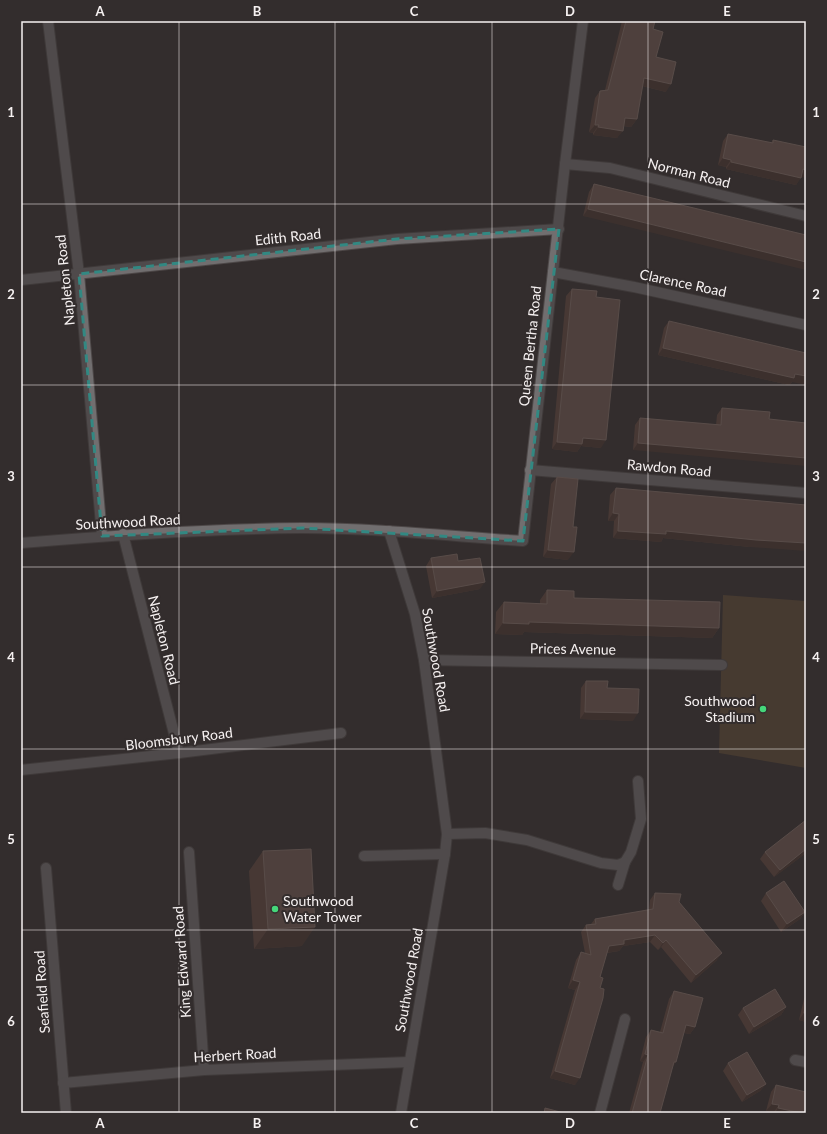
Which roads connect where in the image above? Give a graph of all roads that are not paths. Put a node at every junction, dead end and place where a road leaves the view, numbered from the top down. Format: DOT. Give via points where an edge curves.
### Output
graph roads {
  1 [pos="48,21"];
  2 [pos="583,21"];
  3 [pos="565,164"];
  4 [pos="806,216"];
  5 [pos="559,229"];
  6 [pos="553,272"];
  7 [pos="79,274"];
  8 [pos="21,280"];
  9 [pos="806,325"];
  10 [pos="530,470"];
  11 [pos="806,493"];
  12 [pos="389,531"];
  13 [pos="123,534"];
  14 [pos="102,536"];
  15 [pos="21,543"];
  16 [pos="424,660"];
  17 [pos="722,665"];
  18 [pos="341,733"];
  19 [pos="179,753"];
  20 [pos="21,770"];
  21 [pos="638,781"];
  22 [pos="447,834"];
  23 [pos="189,852"];
  24 [pos="445,854"];
  25 [pos="364,856"];
  26 [pos="625,862"];
  27 [pos="46,868"];
  28 [pos="618,885"];
  29 [pos="625,1019"];
  30 [pos="795,1060"];
  31 [pos="409,1062"];
  32 [pos="806,1062"];
  33 [pos="204,1070"];
  34 [pos="63,1083"];
  35 [pos="66,1113"];
  36 [pos="401,1113"];
  37 [pos="600,1113"];
  1 -- 7 [label="street, Napleton Road"];
  2 -- 3 [label="street, Queen Bertha Road"];
  3 -- 4 [label="street, Norman Road" via="610,168"];
  3 -- 5 [label="street, Queen Bertha Road"];
  5 -- 6 [label="street, Queen Bertha Road"];
  5 -- 7 [label="street, Edith Road" via="397,239"];
  6 -- 9 [label="street, Clarence Road"];
  6 -- 10 [label="street, Queen Bertha Road"];
  7 -- 8 [label="street, Edith Road"];
  7 -- 14 [label="street, Napleton Road"];
  10 -- 11 [label="street, Rawdon Road"];
  10 -- 12 [label="street, Queen Bertha Road" via="523,541"];
  12 -- 13 [label="street, Southwood Road" via="303,528"];
  12 -- 16 [label="street, Southwood Road" via="415,614"];
  13 -- 14 [label="street, Southwood Road"];
  13 -- 19 [label="street, Napleton Road"];
  14 -- 15 [label="street, Southwood Road"];
  16 -- 17 [label="street, Prices Avenue"];
  16 -- 22 [label="street, Southwood Road"];
  18 -- 19 [label="street, Bloomsbury Road"];
  19 -- 20 [label="street, Bloomsbury Road"];
  21 -- 26 [label="street" via="641,819"];
  22 -- 24 [label="street, Southwood Road"];
  22 -- 26 [label="street" via="485,833 526,840 601,863 618,865"];
  23 -- 33 [label="street, King Edward Road"];
  24 -- 25 [label="street"];
  24 -- 31 [label="street, Southwood Road"];
  26 -- 28 [label="street"];
  27 -- 34 [label="street, Seafield Road"];
  29 -- 37 [label="street"];
  30 -- 32 [label="street"];
  31 -- 33 [label="street, Herbert Road"];
  31 -- 36 [label="street, Southwood Road"];
  33 -- 34 [label="street, Herbert Road"];
  34 -- 35 [label="street, Seafield Road"];
}
